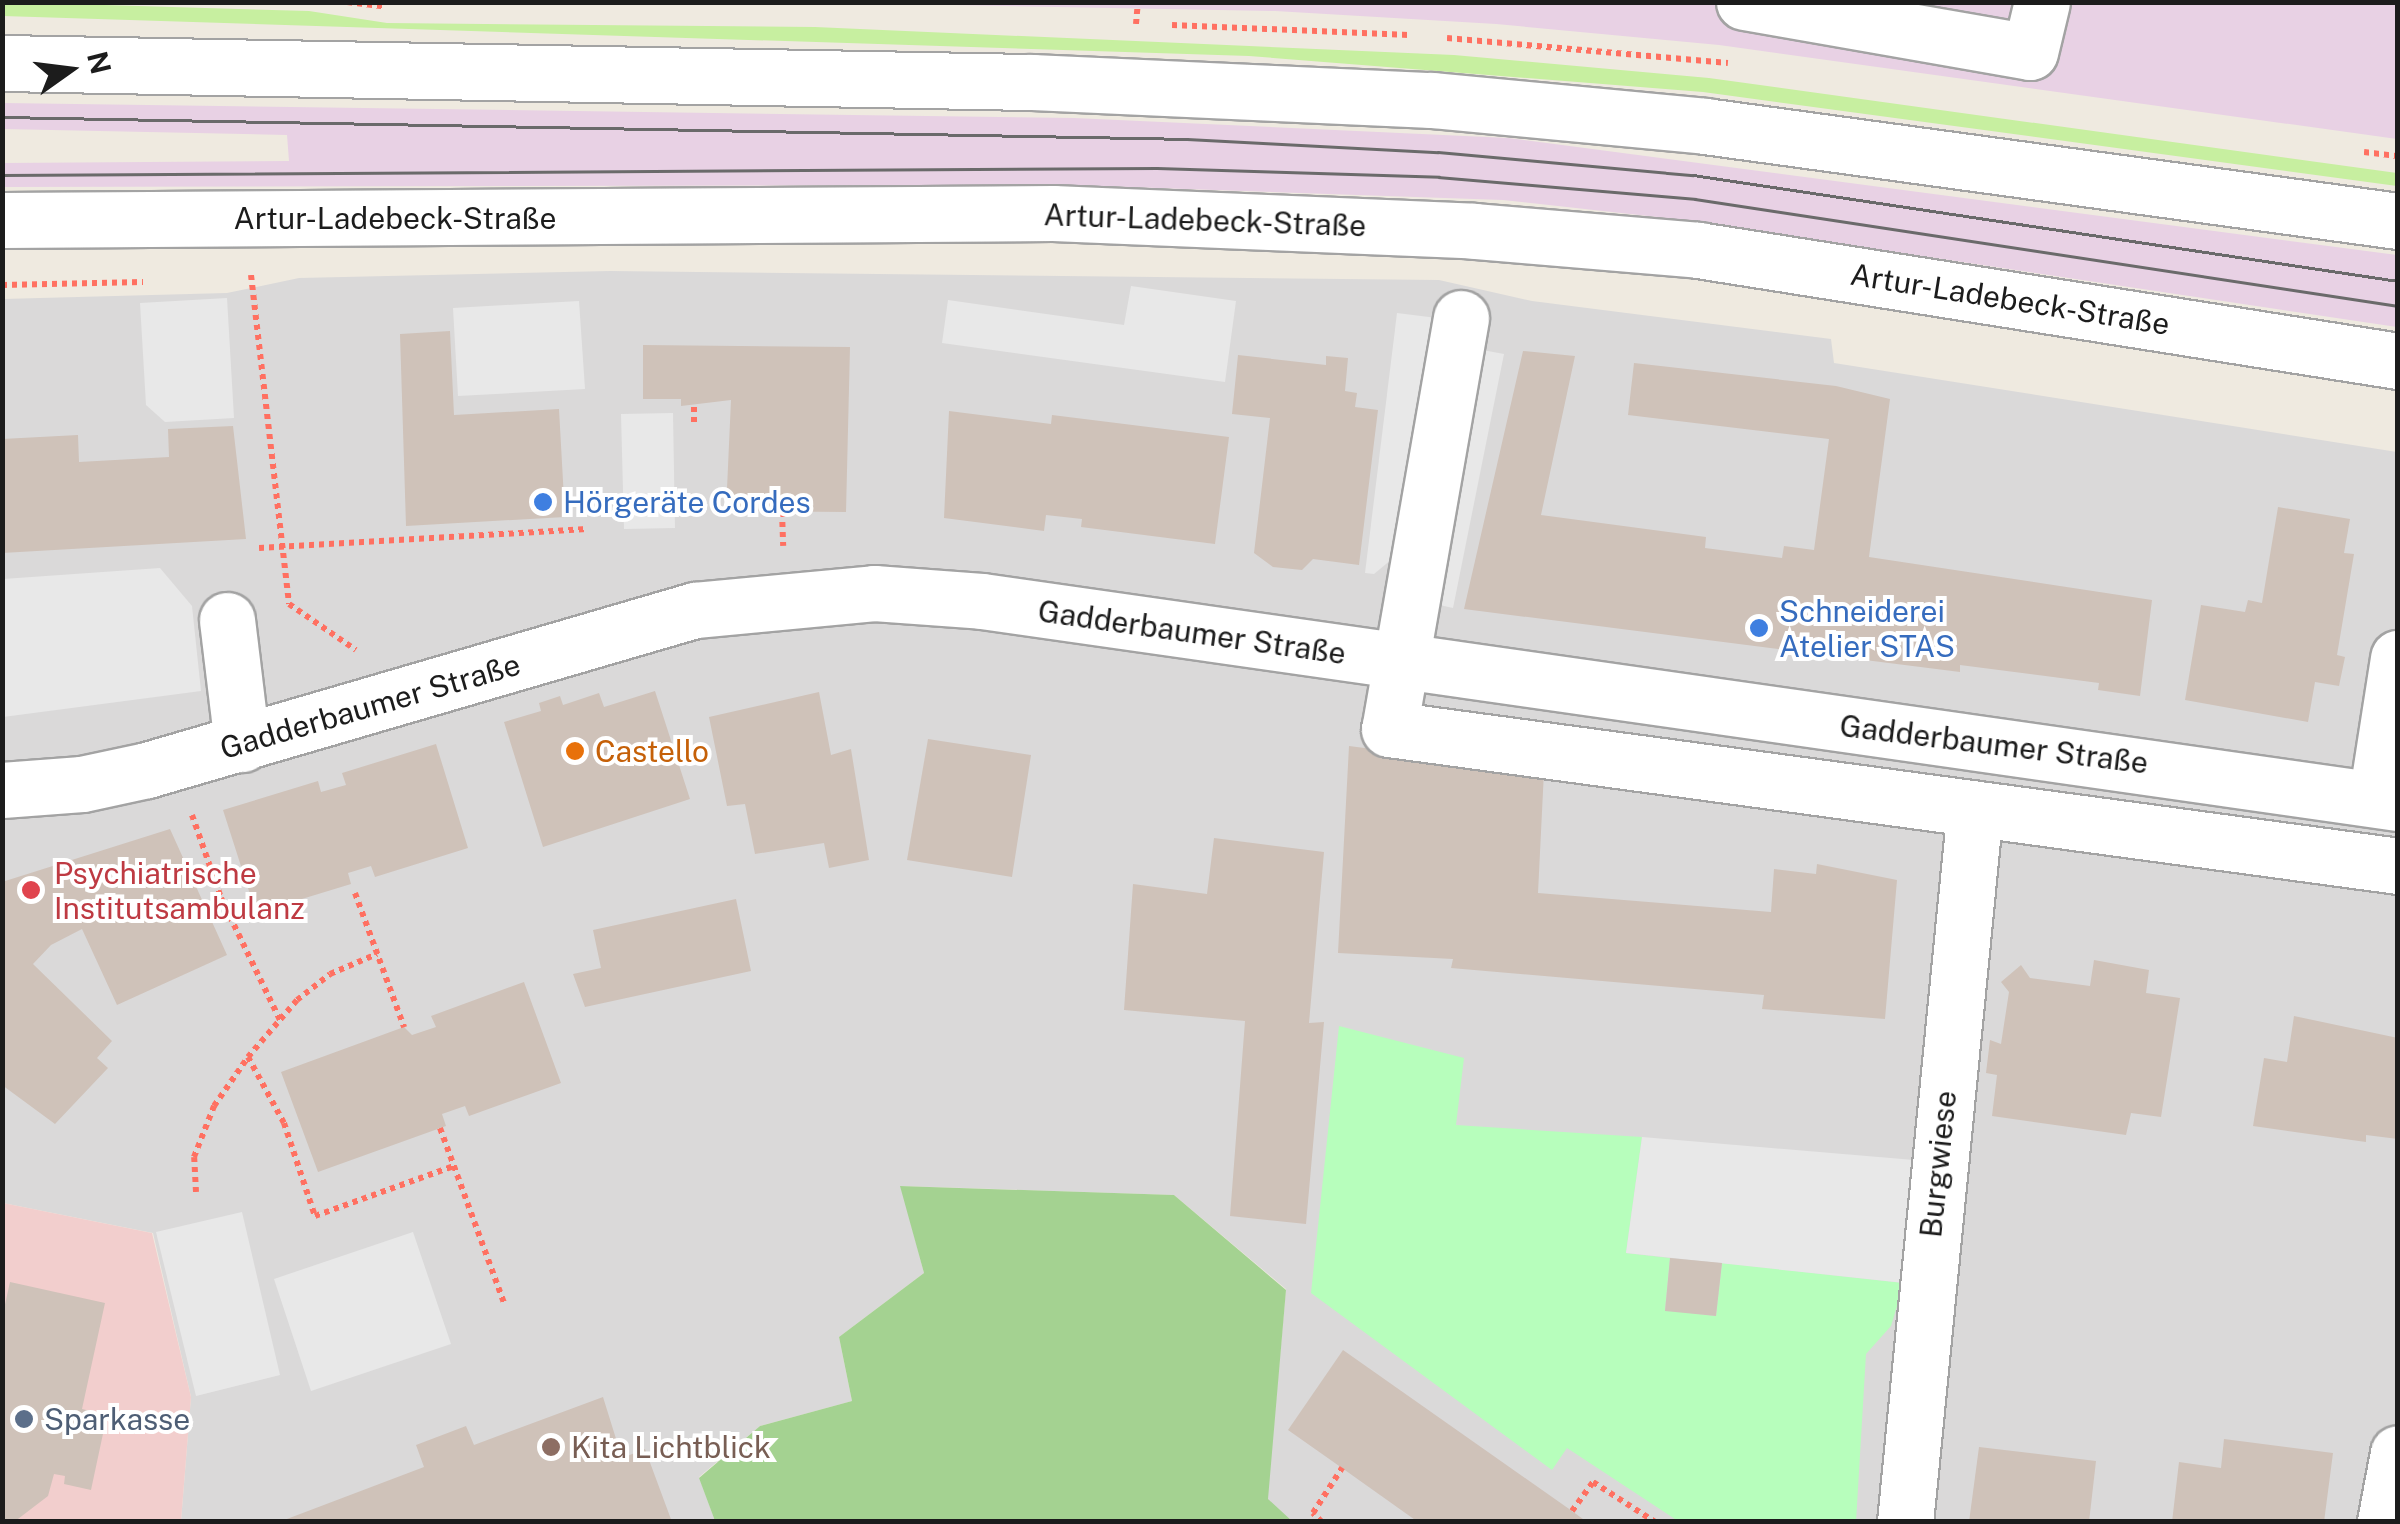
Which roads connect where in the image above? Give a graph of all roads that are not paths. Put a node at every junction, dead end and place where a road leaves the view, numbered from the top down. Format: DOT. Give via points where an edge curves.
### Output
graph roads {
  1 [pos="1744,2"];
  2 [pos="2042,2"];
  3 [pos="2,63"];
  4 [pos="2,220"];
  5 [pos="2398,221"];
  6 [pos="1461,318"];
  7 [pos="2398,361"];
  8 [pos="227,620"];
  9 [pos="2398,658"];
  10 [pos="1398,662"];
  11 [pos="242,744"];
  12 [pos="2,790"];
  13 [pos="2387,800"];
  14 [pos="1975,808"];
  15 [pos="2398,866"];
  16 [pos="2398,1454"];
  17 [pos="1905,1522"];
  18 [pos="2385,1522"];
  1 -- 2 [label="street" via="2030,52"];
  3 -- 5 [label="street" via="1032,82 1432,100 1705,126"];
  4 -- 7 [label="street, Artur-Ladebeck-Straße" via="1052,213 1474,231 1698,250"];
  6 -- 10 [label="street"];
  8 -- 11 [label="street"];
  9 -- 13 [label="street"];
  10 -- 11 [label="street, Gadderbaumer Straße" via="982,602 830,594 694,610"];
  10 -- 13 [label="street, Gadderbaumer Straße"];
  10 -- 14 [label="street" via="1388,730"];
  11 -- 12 [label="street, Gadderbaumer Straße" via="82,784"];
  14 -- 15 [label="street"];
  14 -- 17 [label="street, Burgwiese"];
  16 -- 18 [label="street"];
}
